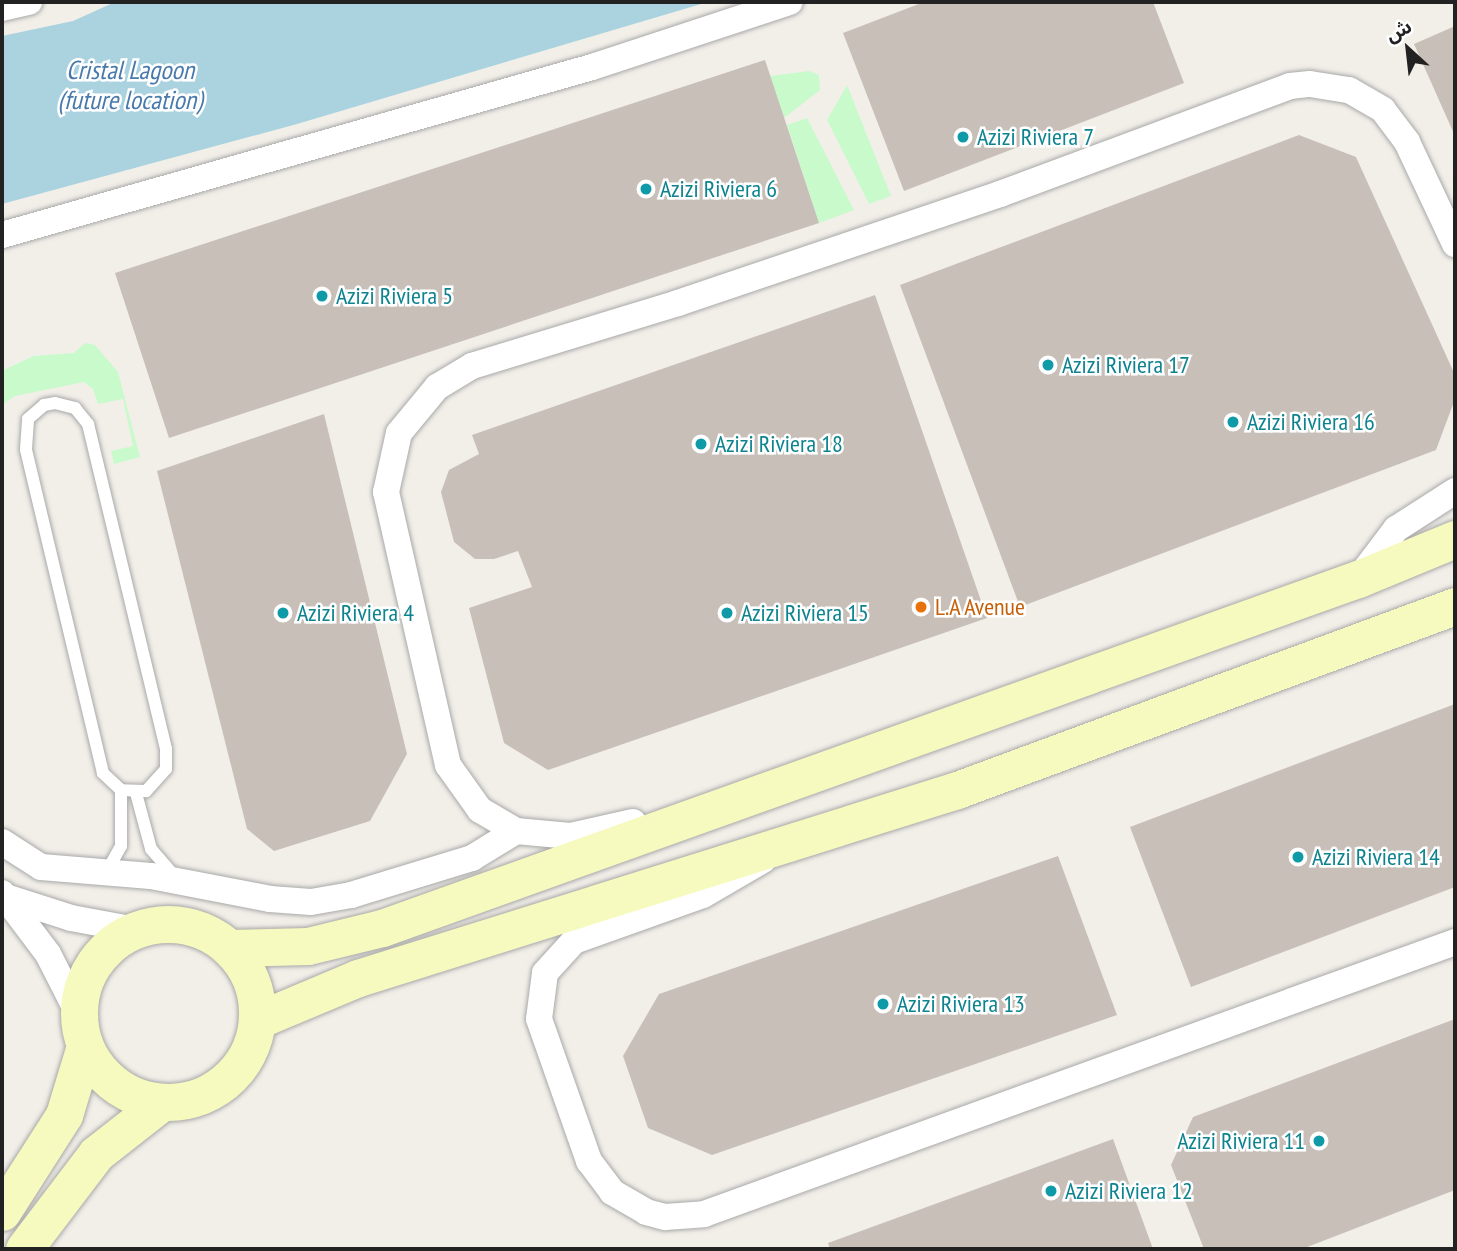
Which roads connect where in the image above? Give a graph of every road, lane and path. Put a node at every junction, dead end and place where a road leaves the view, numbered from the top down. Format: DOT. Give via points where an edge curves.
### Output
graph roads {
  1 [pos="29,2"];
  2 [pos="790,2"];
  3 [pos="2,8"];
  4 [pos="2,234"];
  5 [pos="1455,244"];
  6 [pos="1455,491"];
  7 [pos="1455,539"];
  8 [pos="1358,579"];
  9 [pos="1455,606"];
  10 [pos="121,790"];
  11 [pos="136,793"];
  12 [pos="743,802"];
  13 [pos="516,831"];
  14 [pos="2,842"];
  15 [pos="777,850"];
  16 [pos="106,873"];
  17 [pos="182,880"];
  18 [pos="5,896"];
  19 [pos="136,930"];
  20 [pos="1455,942"];
  21 [pos="230,947"];
  22 [pos="258,1020"];
  23 [pos="82,1030"];
  24 [pos="161,1102"];
  25 [pos="2,1212"];
  26 [pos="24,1249"];
  1 -- 3 [label="street"];
  2 -- 4 [label="street" via="592,67"];
  5 -- 13 [label="street" via="1396,125 1358,94 1310,84 1271,92 950,211 454,375 422,400 399,433 387,472 387,512 448,765 480,810"];
  6 -- 8 [label="street" via="1396,529"];
  7 -- 8 [label="street"];
  8 -- 12 [label="street"];
  9 -- 15 [label="street" via="1137,727"];
  10 -- 11 [label="lane"];
  10 -- 11 [label="lane" via="108,780 101,765 23,439 28,419 44,405 75,408 88,424 166,749 162,779"];
  10 -- 16 [label="lane" via="121,846"];
  11 -- 17 [label="lane" via="151,849"];
  12 -- 13 [label="street" via="579,835"];
  12 -- 21 [label="street" via="346,939 269,949"];
  13 -- 17 [label="street" via="472,858 331,900 290,902"];
  14 -- 16 [label="street" via="41,867"];
  15 -- 20 [label="street" via="703,895 574,941 545,973 539,990 539,1019 589,1161 612,1192 646,1212 665,1217 704,1214"];
  15 -- 22 [label="street" via="358,978"];
  16 -- 17 [label="street"];
  18 -- 19 [label="street" via="71,918"];
  18 -- 23 [label="street" via="48,954"];
  19 -- 21 [label="street" via="175,924 214,936"];
  19 -- 23 [label="street" via="120,938 85,979"];
  21 -- 22 [label="street" via="252,981"];
  22 -- 24 [label="street" via="254,1040 234,1074 201,1096"];
  23 -- 24 [label="street" via="107,1079 132,1095"];
  23 -- 25 [label="street" via="64,1115"];
  24 -- 26 [label="street" via="96,1154"];
}
